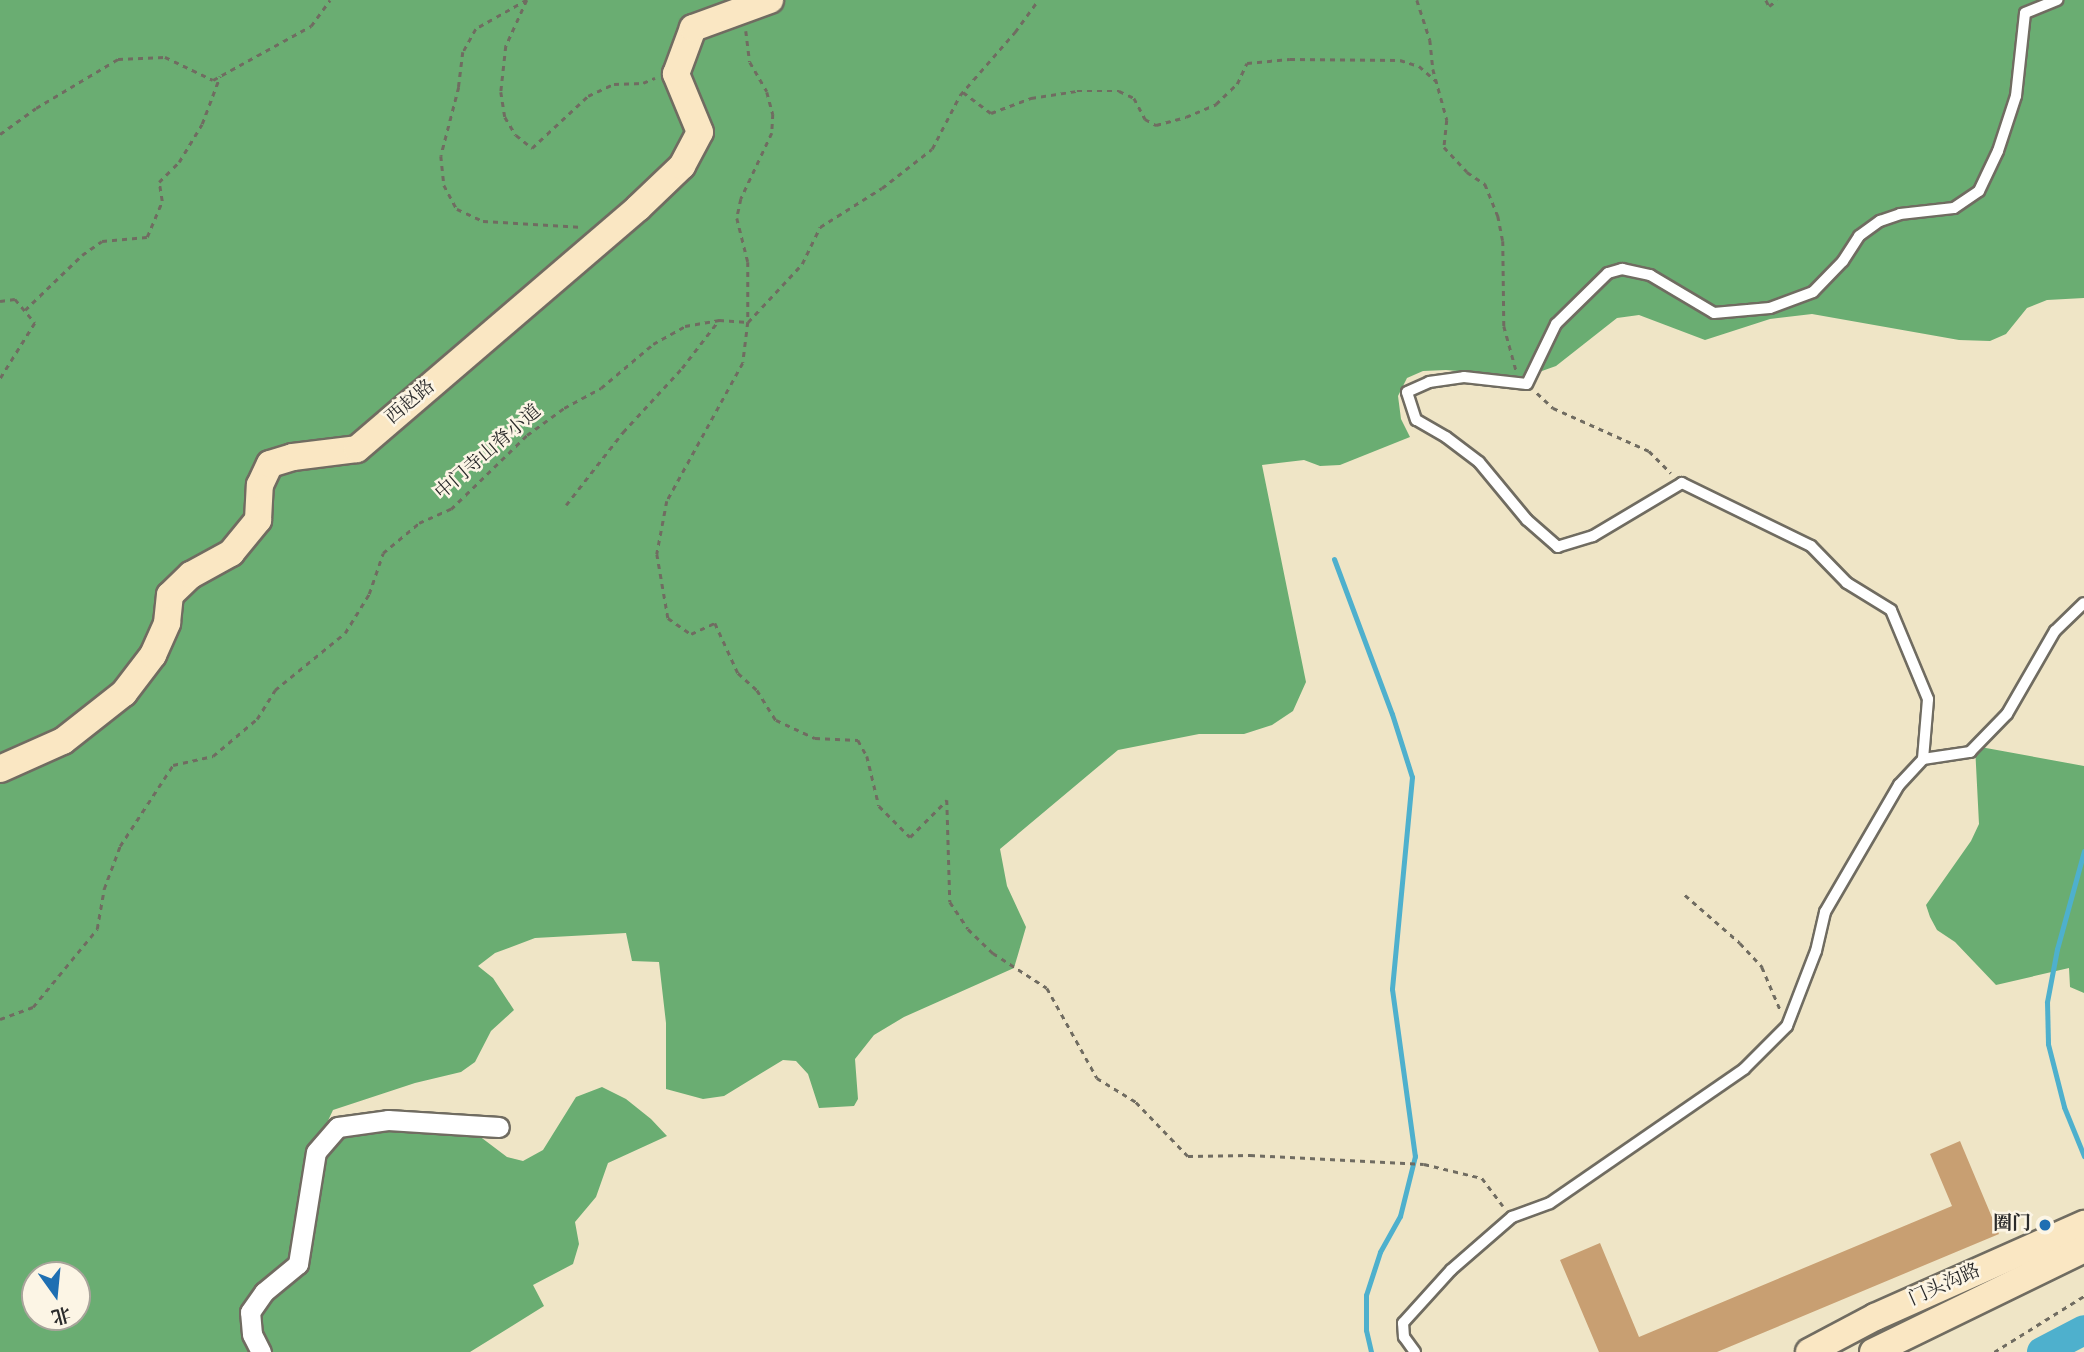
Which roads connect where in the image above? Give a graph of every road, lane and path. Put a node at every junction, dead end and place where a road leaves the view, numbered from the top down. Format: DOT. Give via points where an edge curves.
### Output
graph roads {
  1 [pos="330,0"];
  2 [pos="527,0"];
  3 [pos="1038,0"];
  4 [pos="1417,0"];
  5 [pos="1766,0"];
  6 [pos="1777,0"];
  7 [pos="2058,0"];
  8 [pos="766,2"];
  9 [pos="676,74"];
  10 [pos="220,76"];
  11 [pos="1436,81"];
  12 [pos="963,92"];
  13 [pos="0,134"];
  14 [pos="610,232"];
  15 [pos="0,301"];
  16 [pos="25,310"];
  17 [pos="719,320"];
  18 [pos="748,322"];
  19 [pos="0,379"];
  20 [pos="1527,383"];
  21 [pos="1682,483"];
  22 [pos="566,505"];
  23 [pos="2084,603"];
  24 [pos="1923,759"];
  25 [pos="0,769"];
  26 [pos="1685,895"];
  27 [pos="0,1020"];
  28 [pos="1787,1026"];
  29 [pos="499,1127"];
  30 [pos="1512,1217"];
  31 [pos="2084,1224"];
  32 [pos="2084,1249"];
  33 [pos="2084,1296"];
  34 [pos="261,1352"];
  35 [pos="1415,1352"];
  36 [pos="1809,1352"];
  37 [pos="1873,1352"];
  38 [pos="1994,1352"];
  1 -- 10 [label="path" via="311,26"];
  2 -- 9 [label="path" via="506,46 501,92 505,117 532,149 588,96 614,84 643,83"];
  2 -- 14 [label="path" via="477,29 463,52 441,156 444,185 457,209 483,221 595,226"];
  3 -- 12 [label="path"];
  4 -- 11 [label="path" via="1430,40"];
  5 -- 6 [label="path" via="1769,6"];
  7 -- 20 [label="lane" via="2025,13 2015,96 1998,151 1979,191 1954,208 1880,221 1858,236 1843,261 1813,292 1770,307 1714,313 1650,275 1622,269 1608,273 1556,324"];
  8 -- 9 [label="street" via="693,28"];
  8 -- 18 [label="path" via="746,31 750,62 774,114 772,133 741,199 737,218 748,262"];
  9 -- 14 [label="street, 西赵路" via="701,132 682,166"];
  10 -- 13 [label="path" via="213,80 165,57 118,59"];
  10 -- 16 [label="path" via="202,124 179,162 159,182 162,201 147,237 102,241"];
  11 -- 12 [label="path" via="1419,66 1400,60 1247,63 1237,84 1216,104 1156,125 1145,119 1134,99 1119,91 1031,98 991,113"];
  11 -- 20 [label="path" via="1447,120 1444,147 1485,184 1498,216 1503,241 1504,326 1514,367"];
  12 -- 18 [label="path" via="932,149 820,227 802,264"];
  14 -- 25 [label="street, 西赵路" via="357,449 270,464 260,485 258,520 231,553 191,575 170,594 167,623 153,654 124,693 63,741"];
  15 -- 16 [label="path" via="15,299"];
  16 -- 19 [label="path" via="35,323"];
  17 -- 18 [label="path, 中门寺山脊小道"];
  17 -- 22 [label="path"];
  17 -- 27 [label="path, 中门寺山脊小道" via="685,326 653,344 601,388 527,435 451,509 419,523 383,553 369,594 345,634 275,690 257,719 213,756 173,765 120,846 104,889 97,929 33,1007"];
  18 -- 30 [label="path" via="743,363 667,500 657,554 668,618 691,634 715,622 738,673 757,690 776,720 815,738 858,740 867,756 879,806 910,837 947,800 950,902 968,929 993,953 1047,988 1097,1078 1136,1102 1188,1156 1424,1164 1482,1178"];
  20 -- 21 [label="path" via="1553,408 1649,451"];
  20 -- 21 [label="lane" via="1464,377 1429,382 1407,393 1416,421 1479,462 1527,520 1558,547 1593,536"];
  21 -- 24 [label="lane" via="1811,545 1847,583 1891,610 1928,699"];
  23 -- 24 [label="lane" via="2056,631 2007,714 1970,752"];
  24 -- 28 [label="lane" via="1899,785 1825,912 1816,951"];
  26 -- 28 [label="path" via="1762,967"];
  28 -- 30 [label="lane" via="1744,1069 1550,1203"];
  29 -- 34 [label="street" via="388,1119 338,1127 316,1152 298,1264 264,1292 250,1312 252,1334"];
  30 -- 35 [label="lane" via="1451,1270 1404,1323 1404,1337"];
  31 -- 36 [label="street, 门头沟路" via="1875,1317"];
  32 -- 37 [label="street, 门头沟路"];
  33 -- 38 [label="path"];
}
